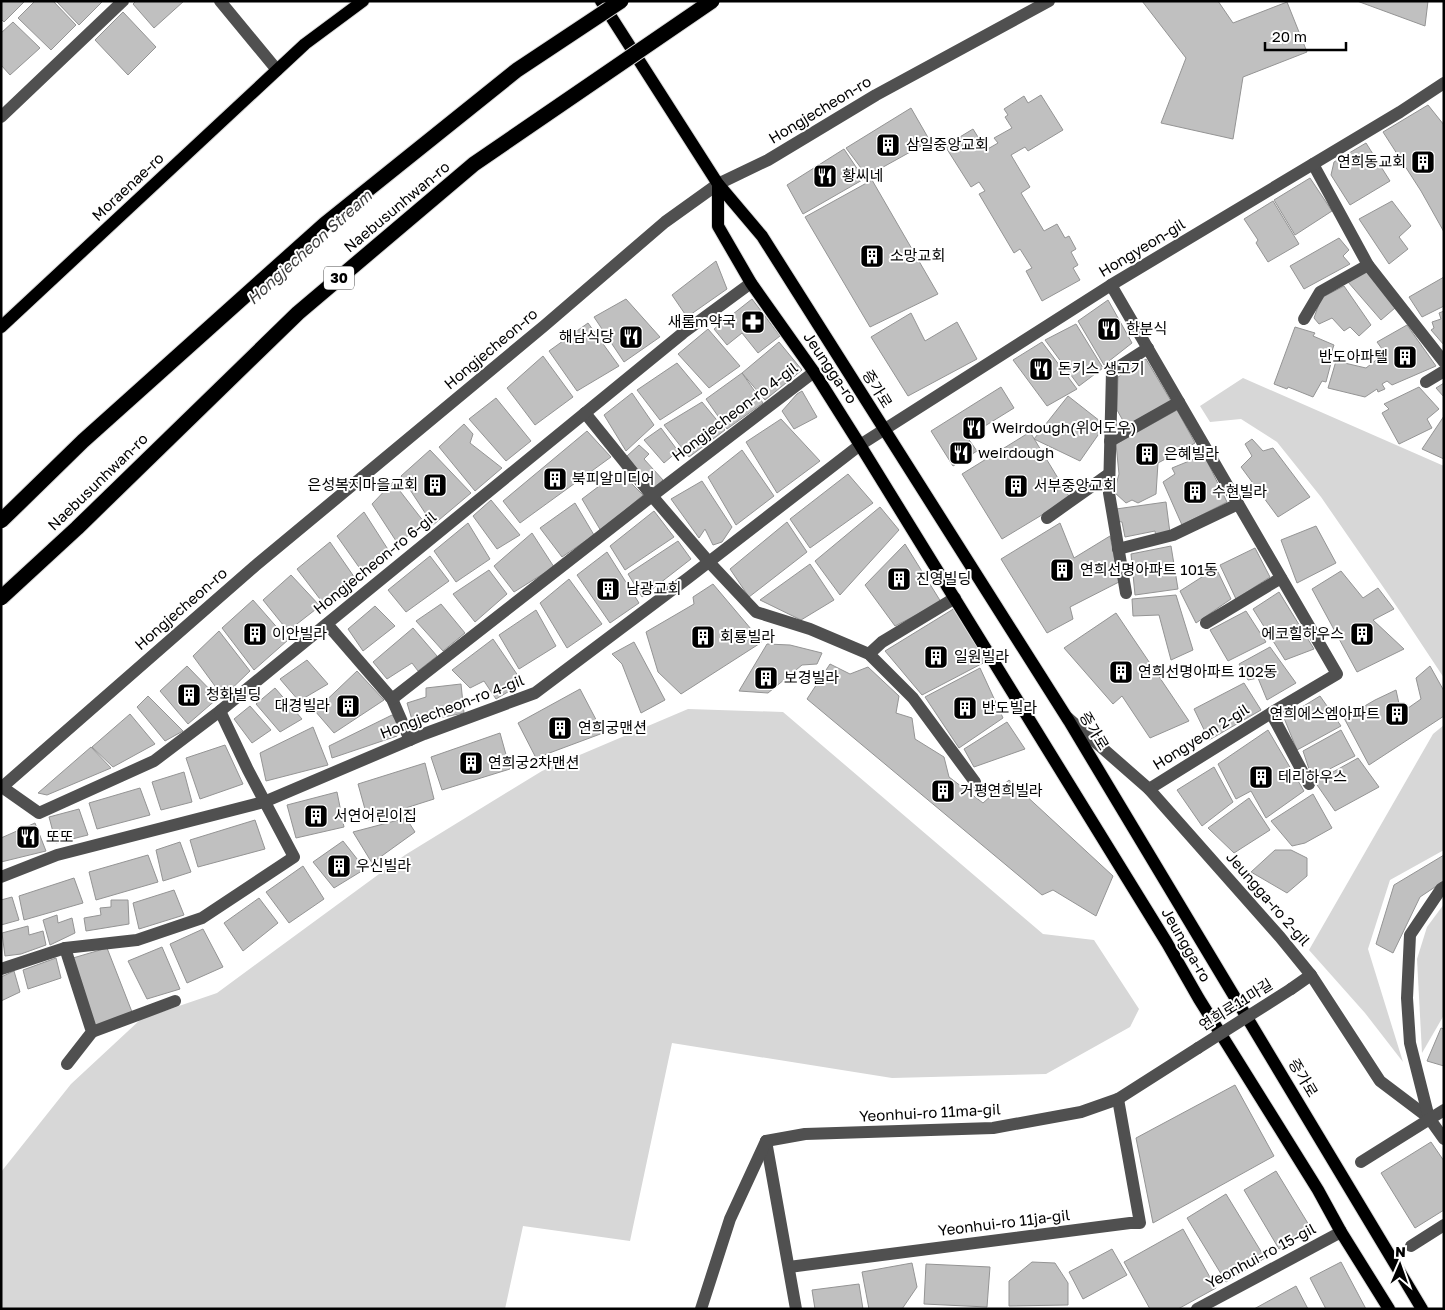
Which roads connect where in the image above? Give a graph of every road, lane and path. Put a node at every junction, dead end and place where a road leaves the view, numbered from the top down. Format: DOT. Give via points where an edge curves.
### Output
graph roads {
  1 [pos="123,1"];
  2 [pos="220,1"];
  3 [pos="363,1"];
  4 [pos="600,1"];
  5 [pos="621,1"];
  6 [pos="712,1"];
  7 [pos="1049,1"];
  8 [pos="277,70"];
  9 [pos="1444,83"];
  10 [pos="1,117"];
  11 [pos="1313,164"];
  12 [pos="718,184"];
  13 [pos="1368,265"];
  14 [pos="751,283"];
  15 [pos="1111,286"];
  16 [pos="1304,319"];
  17 [pos="1,327"];
  18 [pos="1148,348"];
  19 [pos="1444,362"];
  20 [pos="1444,371"];
  21 [pos="814,372"];
  22 [pos="1426,382"];
  23 [pos="1179,402"];
  24 [pos="585,413"];
  25 [pos="884,430"];
  26 [pos="1110,441"];
  27 [pos="860,445"];
  28 [pos="1109,474"];
  29 [pos="652,496"];
  30 [pos="1238,504"];
  31 [pos="1047,518"];
  32 [pos="1,522"];
  33 [pos="1118,549"];
  34 [pos="708,561"];
  35 [pos="1281,578"];
  36 [pos="1126,593"];
  37 [pos="1,598"];
  38 [pos="955,598"];
  39 [pos="1206,623"];
  40 [pos="327,624"];
  41 [pos="869,654"];
  42 [pos="392,699"];
  43 [pos="220,711"];
  44 [pos="1271,712"];
  45 [pos="1065,714"];
  46 [pos="410,740"];
  47 [pos="975,782"];
  48 [pos="1309,784"];
  49 [pos="2,788"];
  50 [pos="1149,789"];
  51 [pos="264,802"];
  52 [pos="1,877"];
  53 [pos="1444,887"];
  54 [pos="65,948"];
  55 [pos="1,969"];
  56 [pos="1311,975"];
  57 [pos="175,1001"];
  58 [pos="92,1032"];
  59 [pos="1198,1048"];
  60 [pos="67,1064"];
  61 [pos="1118,1098"];
  62 [pos="1444,1110"];
  63 [pos="1429,1118"];
  64 [pos="1444,1139"];
  65 [pos="766,1141"];
  66 [pos="1360,1162"];
  67 [pos="1444,1225"];
  68 [pos="1341,1232"];
  69 [pos="1411,1246"];
  70 [pos="789,1267"];
  71 [pos="701,1309"];
  72 [pos="796,1309"];
  73 [pos="1197,1309"];
  74 [pos="1389,1309"];
  75 [pos="1422,1309"];
  1 -- 10 [label="street"];
  2 -- 8 [label="street"];
  3 -- 8 [label="main road, Moraenae-ro" via="305,44"];
  4 -- 12 [label="main road, bridge"];
  5 -- 32 [label="highway, Naebusunhwan-ro, bridge" via="517,70 325,224 82,441"];
  6 -- 37 [label="highway, Naebusunhwan-ro / 30, bridge" via="474,164 298,313"];
  7 -- 12 [label="street, Hongjecheon-ro" via="876,95 768,160"];
  8 -- 17 [label="main road, Moraenae-ro"];
  9 -- 11 [label="street, Hongyeon-gil"];
  11 -- 13 [label="street"];
  11 -- 15 [label="street, Hongyeon-gil"];
  12 -- 14 [label="main road, Jeungga-ro" via="718,226"];
  12 -- 25 [label="main road, 증가로" via="762,236"];
  12 -- 49 [label="street, Hongjecheon-ro" via="665,222 255,566"];
  13 -- 16 [label="street" via="1320,292"];
  13 -- 19 [label="street"];
  14 -- 21 [label="main road, Jeungga-ro"];
  14 -- 24 [label="street, Hongjecheon-ro 6-gil"];
  15 -- 18 [label="street, Hongyeon 2-gil"];
  15 -- 25 [label="street, Hongyeon-gil"];
  18 -- 23 [label="street, Hongyeon 2-gil"];
  18 -- 26 [label="street" via="1112,370"];
  20 -- 22 [label="street"];
  21 -- 27 [label="main road, Jeungga-ro"];
  21 -- 29 [label="street, Hongjecheon-ro 4-gil"];
  23 -- 26 [label="street"];
  23 -- 30 [label="street, Hongyeon 2-gil"];
  24 -- 29 [label="street"];
  24 -- 40 [label="street, Hongjecheon-ro 6-gil"];
  25 -- 27 [label="street, Hongyeon-gil"];
  25 -- 45 [label="main road, 증가로"];
  26 -- 28 [label="street"];
  27 -- 34 [label="street, Hongjecheon-ro 4-gil"];
  27 -- 38 [label="main road, Jeungga-ro"];
  28 -- 31 [label="street"];
  28 -- 33 [label="street"];
  29 -- 34 [label="street"];
  29 -- 42 [label="street, Hongjecheon-ro 4-gil"];
  30 -- 33 [label="street" via="1173,535"];
  30 -- 35 [label="street, Hongyeon 2-gil"];
  33 -- 36 [label="street"];
  34 -- 41 [label="street" via="756,612"];
  34 -- 46 [label="street, Hongjecheon-ro 4-gil" via="534,693"];
  35 -- 39 [label="street"];
  35 -- 44 [label="street, Hongyeon 2-gil" via="1337,674"];
  38 -- 41 [label="street" via="882,642"];
  38 -- 68 [label="main road, Jeungga-ro"];
  40 -- 42 [label="street"];
  40 -- 43 [label="street, Hongjecheon-ro 6-gil"];
  41 -- 47 [label="street" via="913,698"];
  42 -- 46 [label="street"];
  43 -- 49 [label="street, Hongjecheon-ro 6-gil" via="154,761 40,813"];
  43 -- 51 [label="street"];
  44 -- 48 [label="street, Hongyeon 2-gil"];
  44 -- 50 [label="street, Hongyeon 2-gil"];
  45 -- 50 [label="street, Jeungga-ro 2-gil"];
  45 -- 75 [label="main road, 증가로"];
  46 -- 51 [label="street, Hongjecheon-ro 4-gil"];
  50 -- 56 [label="street, Jeungga-ro 2-gil"];
  51 -- 52 [label="street, Hongjecheon-ro 4-gil" via="57,856"];
  51 -- 54 [label="street" via="294,857 202,918 137,940"];
  53 -- 63 [label="street" via="1410,935 1407,998 1410,1043"];
  54 -- 55 [label="street"];
  54 -- 58 [label="street"];
  56 -- 59 [label="street, 연희로11마길, bridge"];
  56 -- 63 [label="street, Jeungga-ro 2-gil" via="1380,1081"];
  57 -- 58 [label="street"];
  58 -- 60 [label="street"];
  59 -- 61 [label="street, Yeonhui-ro 11ma-gil"];
  61 -- 65 [label="street, Yeonhui-ro 11ma-gil" via="1080,1112 993,1128 805,1134"];
  61 -- 70 [label="street, Yeonhui-ro 11ja-gil" via="1140,1223"];
  62 -- 63 [label="street"];
  63 -- 64 [label="street, Jeungga-ro 2-gil"];
  63 -- 66 [label="street"];
  65 -- 70 [label="street"];
  65 -- 71 [label="street" via="730,1219"];
  67 -- 69 [label="street"];
  68 -- 73 [label="street, Yeonhui-ro 15-gil"];
  68 -- 74 [label="main road, Jeungga-ro"];
  70 -- 72 [label="street"];
}
